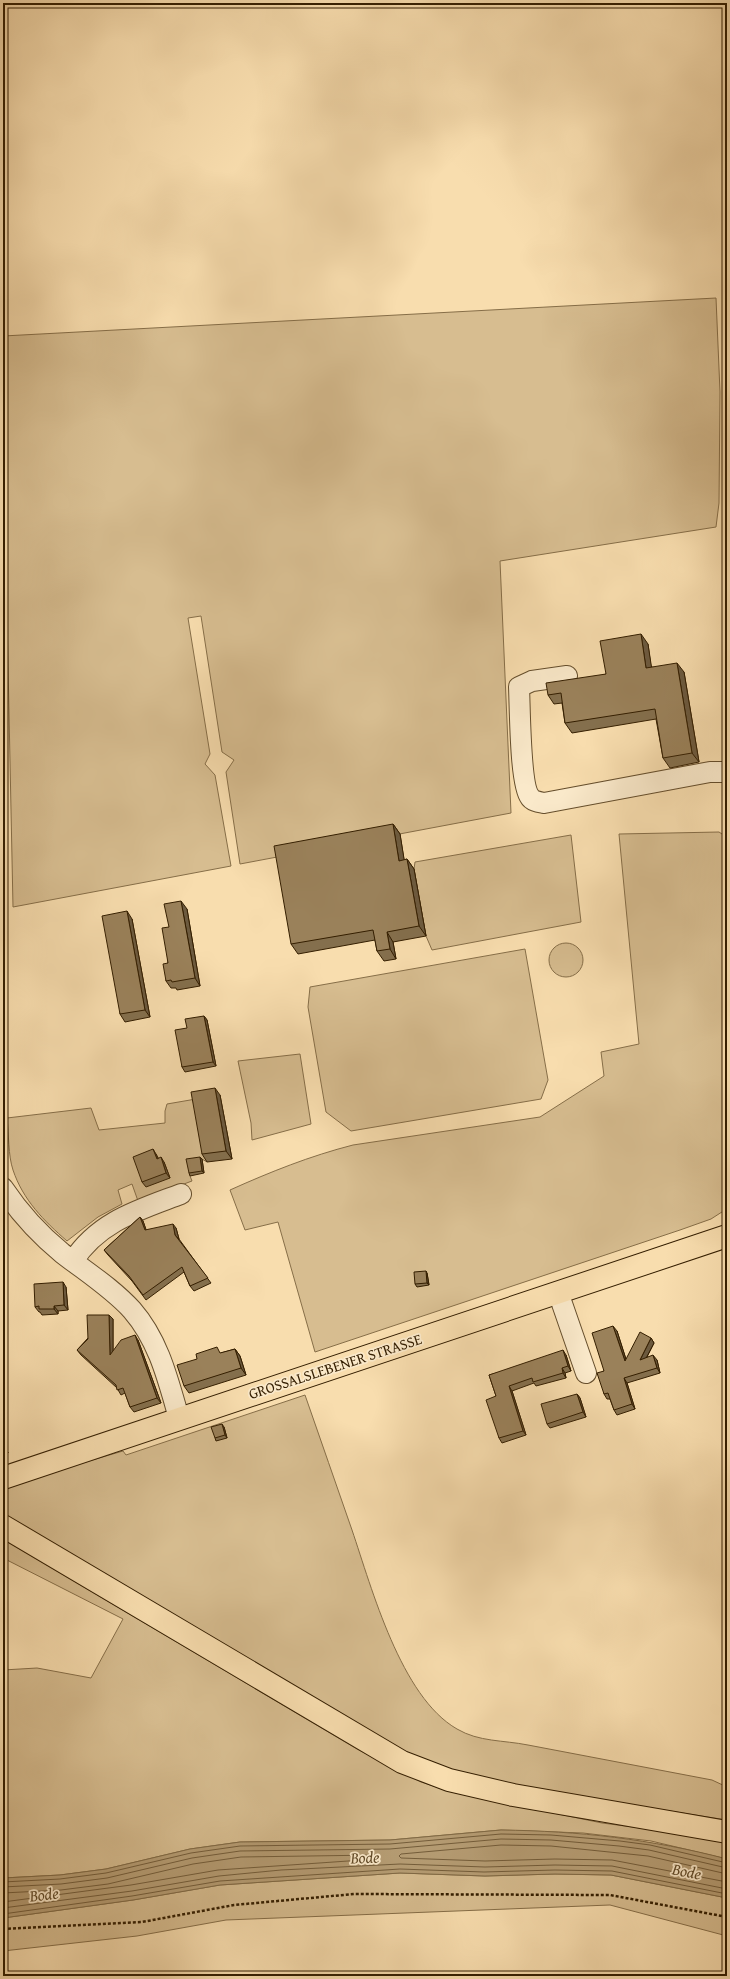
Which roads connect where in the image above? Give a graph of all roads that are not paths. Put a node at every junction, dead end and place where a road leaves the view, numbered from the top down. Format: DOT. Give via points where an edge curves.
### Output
graph roads {
  1 [pos="567,676"];
  2 [pos="727,772"];
  3 [pos="3,1188"];
  4 [pos="181,1194"];
  5 [pos="727,1236"];
  6 [pos="73,1261"];
  7 [pos="558,1292"];
  8 [pos="586,1373"];
  9 [pos="179,1418"];
  10 [pos="3,1478"];
  11 [pos="3,1526"];
  12 [pos="727,1832"];
  1 -- 2 [label="street" via="532,681 519,688 524,778 532,800 544,803 710,772"];
  3 -- 6 [label="street" via="34,1227"];
  4 -- 6 [label="street" via="107,1226 88,1240"];
  5 -- 7 [label="main road, GROSSALSLEBENER STRASSE"];
  6 -- 9 [label="street" via="121,1300 141,1323 160,1359"];
  7 -- 8 [label="street"];
  7 -- 9 [label="main road, GROSSALSLEBENER STRASSE"];
  9 -- 10 [label="main road, GROSSALSLEBENER STRASSE"];
  11 -- 12 [label="main road" via="402,1762 449,1780 513,1795"];
}
